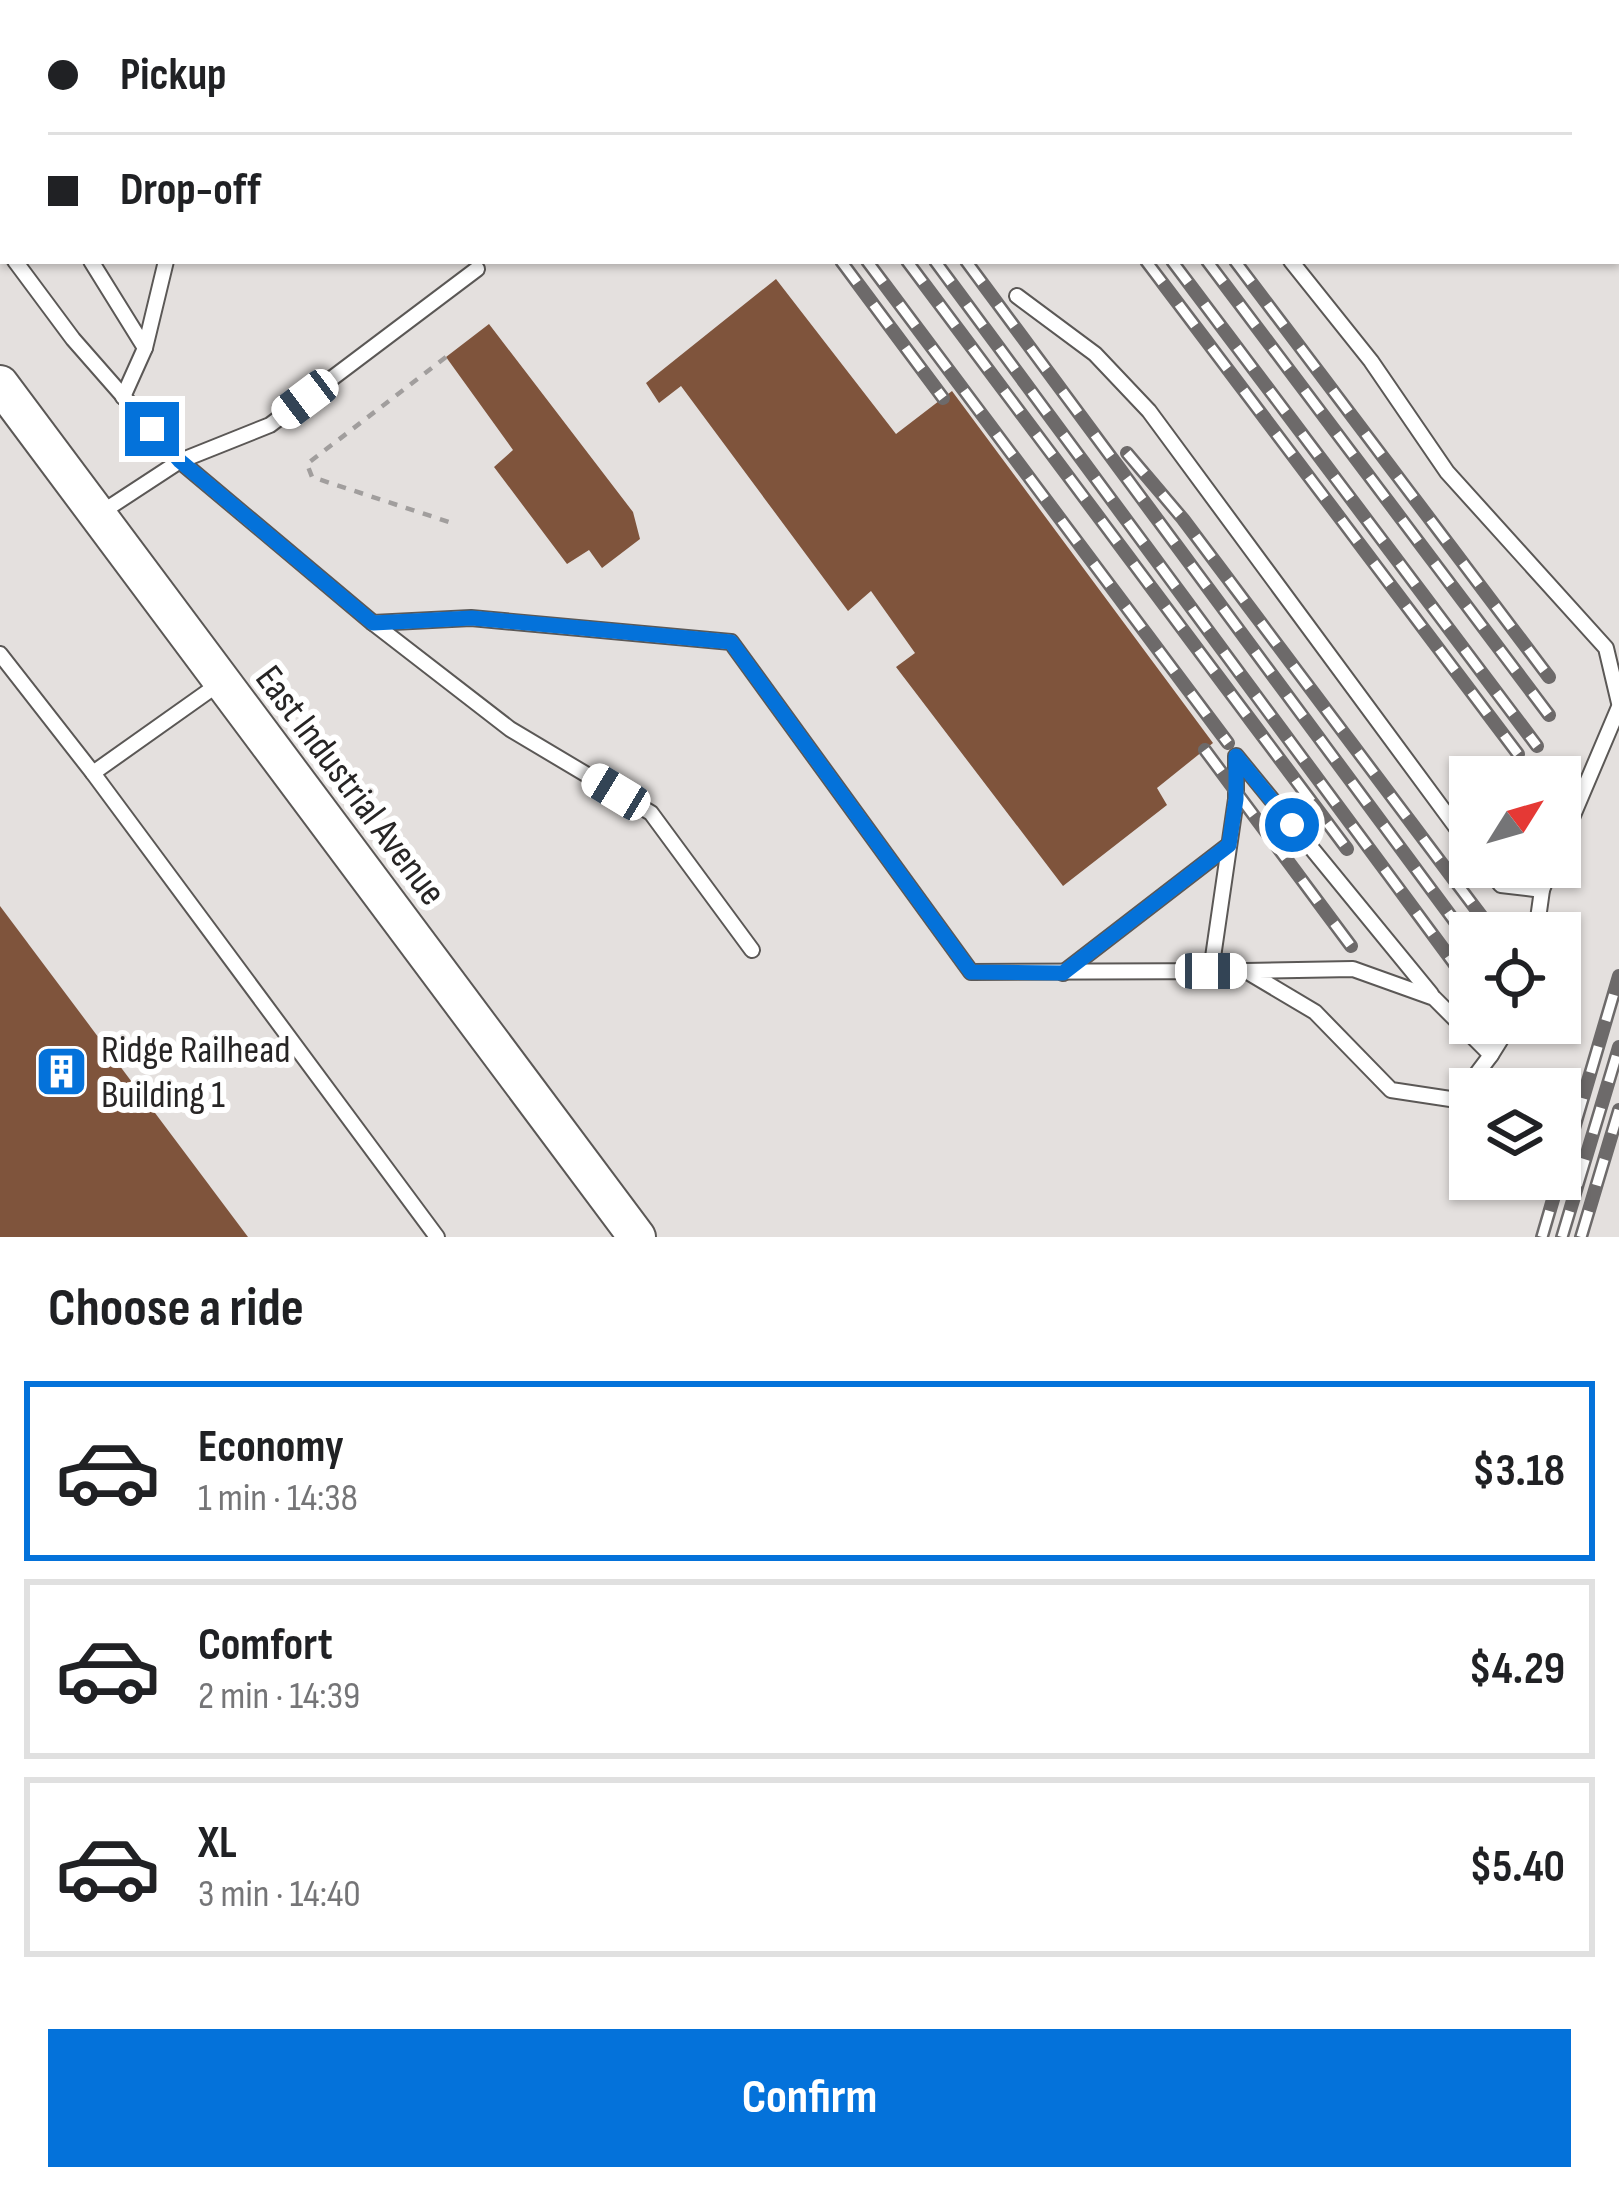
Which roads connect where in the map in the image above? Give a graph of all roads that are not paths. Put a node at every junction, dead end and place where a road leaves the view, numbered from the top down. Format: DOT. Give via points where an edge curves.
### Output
graph roads {
  1 [pos="17,264"];
  2 [pos="93,264"];
  3 [pos="165,264"];
  4 [pos="1293,264"];
  5 [pos="477,269"];
  6 [pos="1017,296"];
  7 [pos="145,348"];
  8 [pos="0,383"];
  9 [pos="123,397"];
  10 [pos="180,461"];
  11 [pos="97,515"];
  12 [pos="373,623"];
  13 [pos="0,654"];
  14 [pos="220,683"];
  15 [pos="1619,705"];
  16 [pos="93,773"];
  17 [pos="1581,796"];
  18 [pos="1449,818"];
  19 [pos="1229,845"];
  20 [pos="1526,888"];
  21 [pos="1542,890"];
  22 [pos="1539,912"];
  23 [pos="752,950"];
  24 [pos="1211,971"];
  25 [pos="1246,971"];
  26 [pos="1063,973"];
  27 [pos="1434,998"];
  28 [pos="1498,1044"];
  29 [pos="1491,1055"];
  30 [pos="437,1237"];
  31 [pos="637,1237"];
  1 -- 9 [label="lane"];
  2 -- 7 [label="lane"];
  3 -- 7 [label="lane"];
  4 -- 15 [label="lane" via="1447,472 1606,648"];
  5 -- 10 [label="lane" via="270,425"];
  6 -- 18 [label="lane" via="1095,354 1149,411"];
  7 -- 9 [label="lane"];
  8 -- 11 [label="street, East Industrial Avenue"];
  9 -- 10 [label="lane"];
  10 -- 11 [label="lane"];
  10 -- 12 [label="lane"];
  11 -- 14 [label="street, East Industrial Avenue"];
  12 -- 23 [label="lane" via="510,729 651,813"];
  12 -- 26 [label="lane" via="472,618 731,642 971,972"];
  13 -- 16 [label="lane"];
  14 -- 16 [label="lane"];
  14 -- 31 [label="street, East Industrial Avenue"];
  15 -- 17 [label="lane"];
  16 -- 30 [label="lane"];
  19 -- 24 [label="lane"];
  19 -- 26 [label="lane"];
  19 -- 27 [label="lane" via="1236,756"];
  20 -- 21 [label="lane"];
  21 -- 22 [label="lane"];
  24 -- 25 [label="lane"];
  24 -- 26 [label="lane"];
  25 -- 27 [label="lane" via="1353,969"];
  25 -- 29 [label="lane" via="1315,1012 1390,1090 1457,1100"];
  27 -- 29 [label="lane"];
  28 -- 29 [label="lane"];
}
